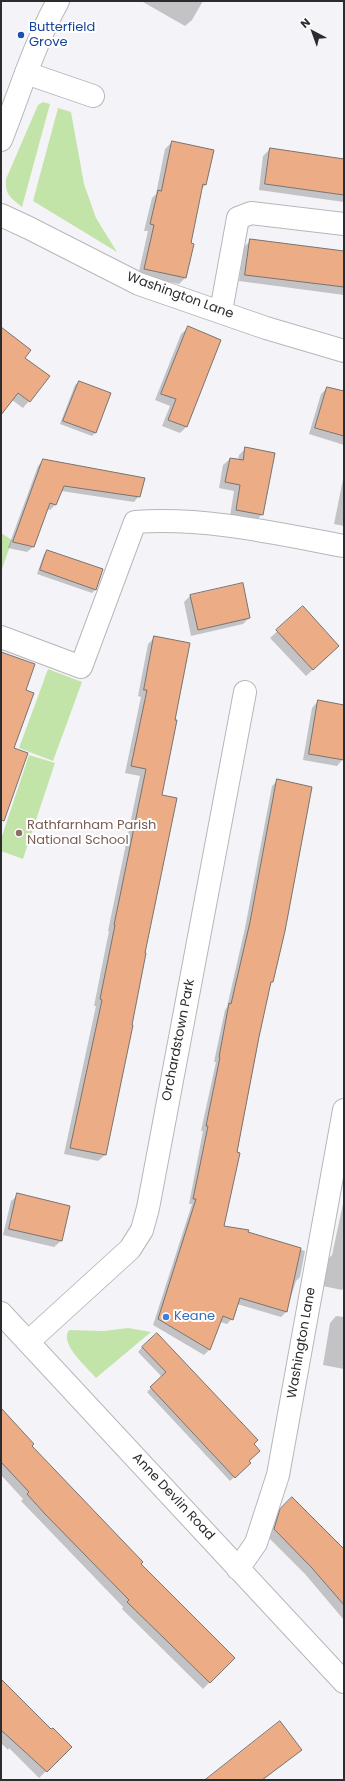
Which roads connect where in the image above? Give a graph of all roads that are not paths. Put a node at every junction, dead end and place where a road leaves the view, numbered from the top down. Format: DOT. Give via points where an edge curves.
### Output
graph roads {
  1 [pos="58,1"];
  2 [pos="26,74"];
  3 [pos="93,96"];
  4 [pos="1,140"];
  5 [pos="1,215"];
  6 [pos="344,224"];
  7 [pos="221,311"];
  8 [pos="344,351"];
  9 [pos="344,546"];
  10 [pos="1,637"];
  11 [pos="244,692"];
  12 [pos="344,1110"];
  13 [pos="1,1313"];
  14 [pos="28,1342"];
  15 [pos="238,1569"];
  16 [pos="344,1682"];
  1 -- 2 [label="street"];
  2 -- 3 [label="street"];
  2 -- 4 [label="street"];
  5 -- 7 [label="street, Washington Lane" via="139,284"];
  6 -- 7 [label="street" via="251,213 238,218"];
  7 -- 8 [label="street, Washington Lane" via="266,328"];
  9 -- 10 [label="street" via="234,526 168,520 135,522 81,666"];
  11 -- 14 [label="street, Orchardstown Park" via="142,1230 130,1249"];
  12 -- 15 [label="street, Washington Lane" via="278,1475 256,1543"];
  13 -- 14 [label="street, Anne Devlin Road"];
  14 -- 15 [label="street, Anne Devlin Road"];
  15 -- 16 [label="street, Anne Devlin Road"];
}
